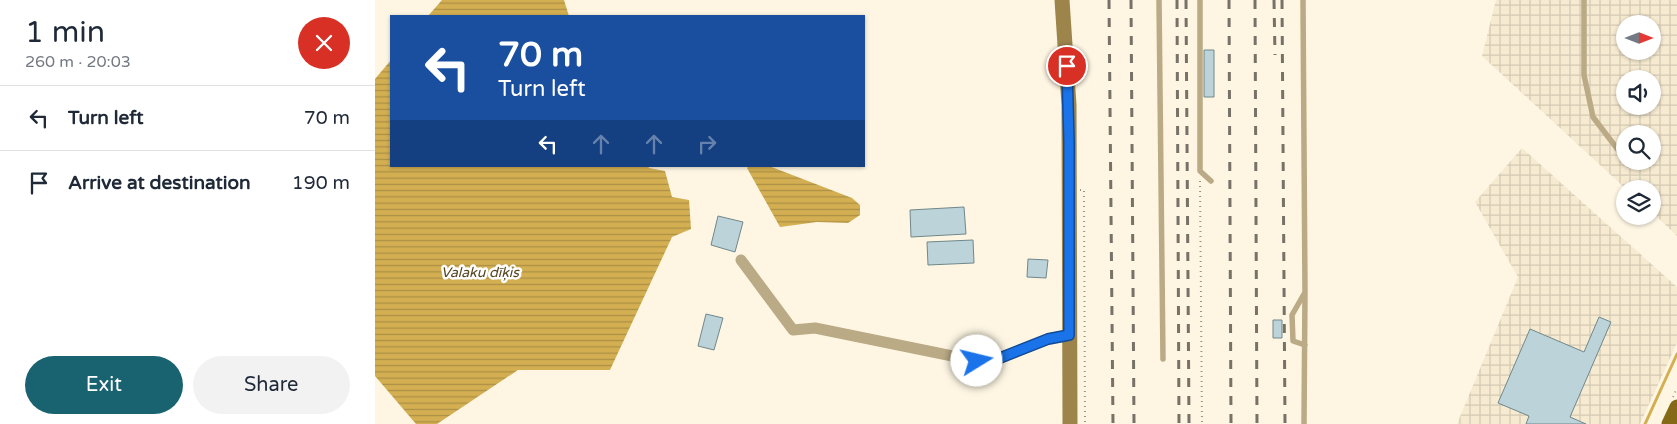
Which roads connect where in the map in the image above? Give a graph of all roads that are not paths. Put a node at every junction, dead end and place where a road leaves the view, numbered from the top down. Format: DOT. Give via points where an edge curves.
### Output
graph roads {
  1 [pos="1062,0"];
  2 [pos="1159,0"];
  3 [pos="1200,0"];
  4 [pos="1303,0"];
  5 [pos="1584,0"];
  6 [pos="1616,147"];
  7 [pos="1211,181"];
  8 [pos="741,260"];
  9 [pos="1305,292"];
  10 [pos="1069,335"];
  11 [pos="1305,345"];
  12 [pos="1163,359"];
  13 [pos="1677,407"];
  14 [pos="1070,424"];
  15 [pos="1304,424"];
  16 [pos="1669,424"];
  1 -- 10 [label="main road" via="1069,105"];
  2 -- 12 [label="lane"];
  3 -- 7 [label="lane" via="1200,171"];
  4 -- 9 [label="lane"];
  5 -- 6 [label="lane" via="1584,75 1593,117"];
  8 -- 10 [label="street" via="793,330 815,328 977,361 1000,358 1048,339"];
  9 -- 11 [label="lane"];
  9 -- 11 [label="lane" via="1292,315 1293,341"];
  10 -- 14 [label="main road"];
  11 -- 15 [label="lane"];
  13 -- 16 [label="main road"];
}
